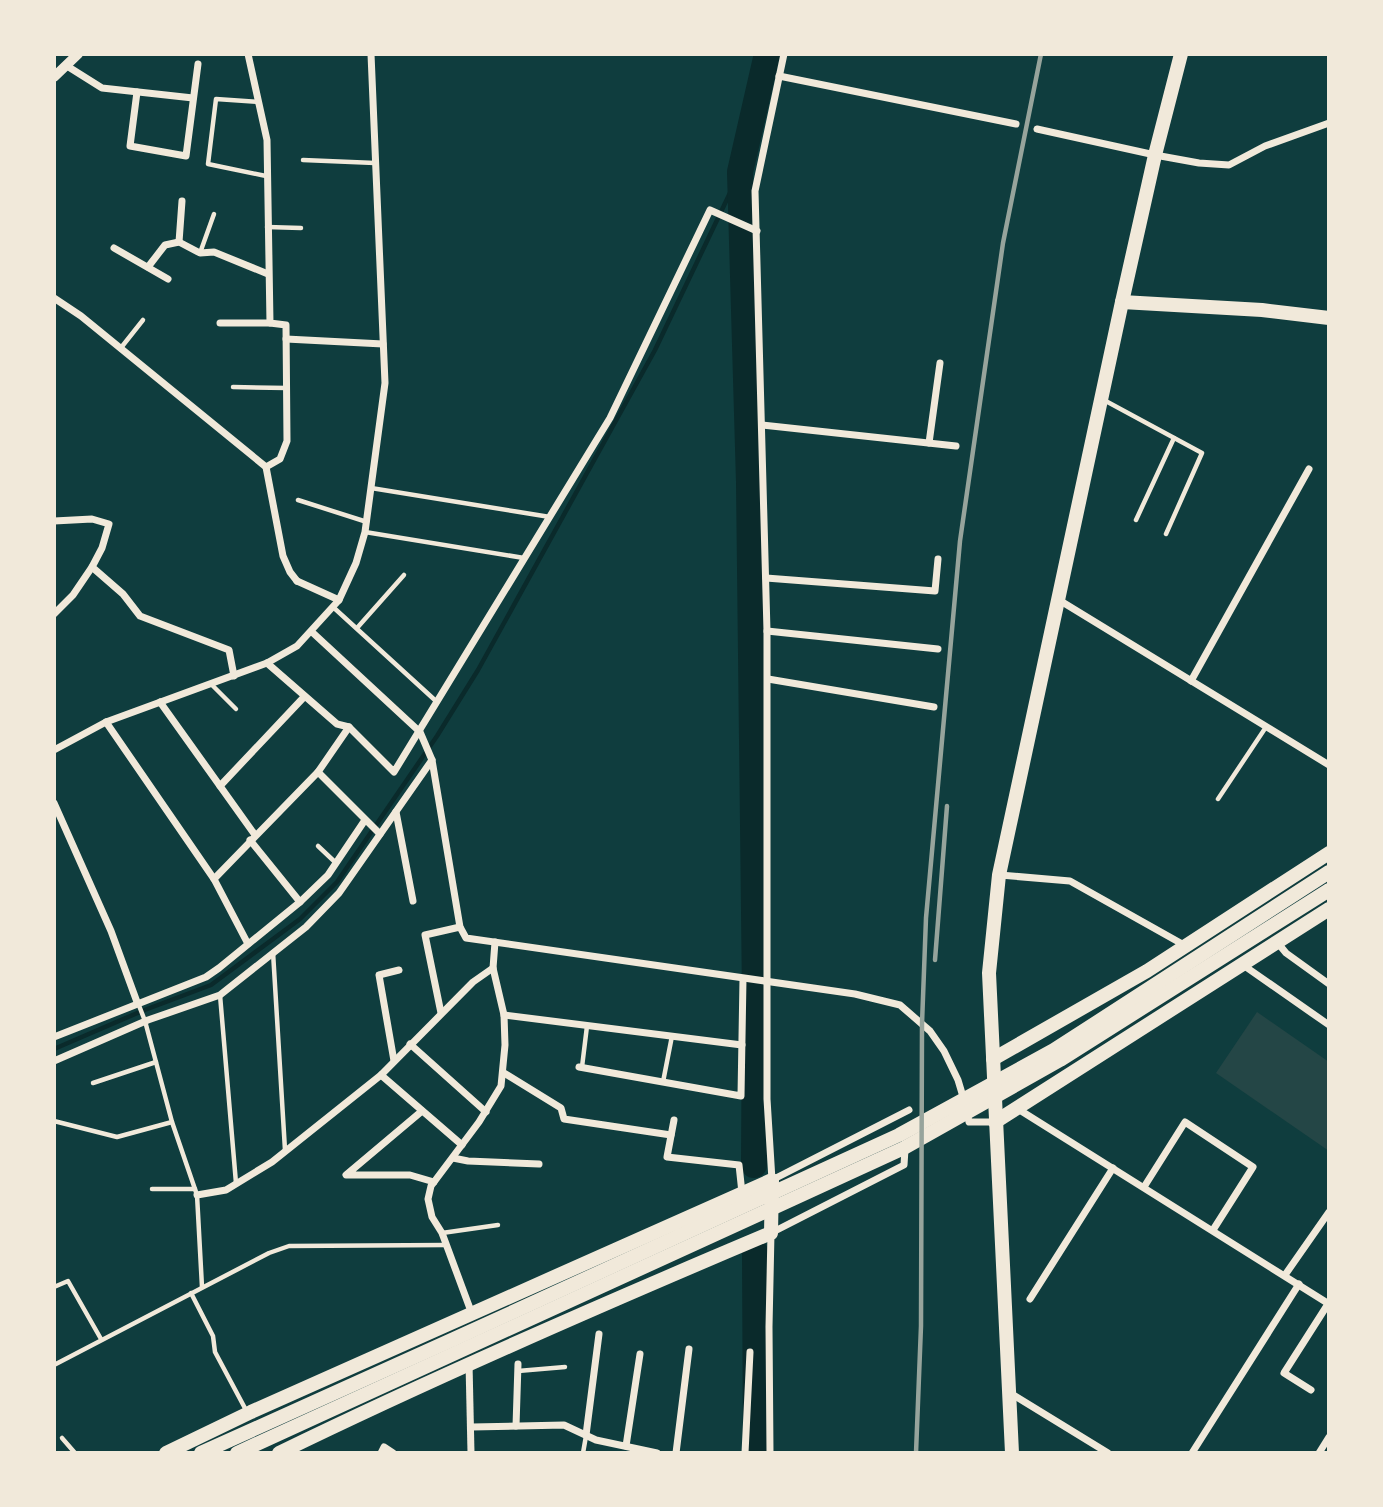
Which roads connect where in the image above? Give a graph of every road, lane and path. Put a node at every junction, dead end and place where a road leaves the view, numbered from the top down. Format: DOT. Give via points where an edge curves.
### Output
graph roads {
  1 [pos="78,54"];
  2 [pos="248,54"];
  3 [pos="371,54"];
  4 [pos="784,54"];
  5 [pos="1181,54"];
  6 [pos="198,64"];
  7 [pos="67,66"];
  8 [pos="779,76"];
  9 [pos="54,78"];
  10 [pos="138,92"];
  11 [pos="193,98"];
  12 [pos="260,103"];
  13 [pos="1329,123"];
  14 [pos="1016,124"];
  15 [pos="1037,129"];
  16 [pos="1155,155"];
  17 [pos="303,160"];
  18 [pos="375,163"];
  19 [pos="266,176"];
  20 [pos="182,201"];
  21 [pos="214,214"];
  22 [pos="267,227"];
  23 [pos="301,228"];
  24 [pos="757,231"];
  25 [pos="179,242"];
  26 [pos="114,248"];
  27 [pos="200,253"];
  28 [pos="148,267"];
  29 [pos="268,274"];
  30 [pos="168,279"];
  31 [pos="54,298"];
  32 [pos="1122,302"];
  33 [pos="1329,318"];
  34 [pos="143,320"];
  35 [pos="220,323"];
  36 [pos="270,323"];
  37 [pos="286,339"];
  38 [pos="383,344"];
  39 [pos="121,349"];
  40 [pos="940,363"];
  41 [pos="233,387"];
  42 [pos="287,388"];
  43 [pos="1101,398"];
  44 [pos="762,425"];
  45 [pos="1174,438"];
  46 [pos="929,443"];
  47 [pos="956,446"];
  48 [pos="266,467"];
  49 [pos="1309,469"];
  50 [pos="371,488"];
  51 [pos="298,500"];
  52 [pos="550,517"];
  53 [pos="1136,520"];
  54 [pos="54,521"];
  55 [pos="367,522"];
  56 [pos="365,532"];
  57 [pos="1166,534"];
  58 [pos="525,558"];
  59 [pos="938,559"];
  60 [pos="92,567"];
  61 [pos="404,575"];
  62 [pos="766,578"];
  63 [pos="1058,599"];
  64 [pos="339,600"];
  65 [pos="333,607"];
  66 [pos="54,614"];
  67 [pos="357,628"];
  68 [pos="767,631"];
  69 [pos="312,632"];
  70 [pos="938,649"];
  71 [pos="267,663"];
  72 [pos="234,676"];
  73 [pos="768,679"];
  74 [pos="1191,681"];
  75 [pos="211,684"];
  76 [pos="304,697"];
  77 [pos="160,702"];
  78 [pos="438,702"];
  79 [pos="934,707"];
  80 [pos="236,709"];
  81 [pos="106,722"];
  82 [pos="349,727"];
  83 [pos="1266,727"];
  84 [pos="420,732"];
  85 [pos="54,750"];
  86 [pos="432,760"];
  87 [pos="1329,765"];
  88 [pos="318,772"];
  89 [pos="220,786"];
  90 [pos="1219,799"];
  91 [pos="54,803"];
  92 [pos="396,812"];
  93 [pos="365,820"];
  94 [pos="380,834"];
  95 [pos="252,837"];
  96 [pos="318,846"];
  97 [pos="1329,853"];
  98 [pos="336,863"];
  99 [pos="1329,872"];
  100 [pos="999,875"];
  101 [pos="214,879"];
  102 [pos="1329,890"];
  103 [pos="413,901"];
  104 [pos="300,902"];
  105 [pos="1329,909"];
  106 [pos="460,927"];
  107 [pos="495,942"];
  108 [pos="1277,942"];
  109 [pos="1189,943"];
  110 [pos="248,944"];
  111 [pos="273,952"];
  112 [pos="1239,966"];
  113 [pos="493,968"];
  114 [pos="399,970"];
  115 [pos="743,979"];
  116 [pos="769,983"];
  117 [pos="1329,984"];
  118 [pos="220,995"];
  119 [pos="137,1002"];
  120 [pos="441,1013"];
  121 [pos="504,1015"];
  122 [pos="1066,1017"];
  123 [pos="145,1021"];
  124 [pos="1329,1025"];
  125 [pos="587,1026"];
  126 [pos="54,1037"];
  127 [pos="672,1037"];
  128 [pos="410,1044"];
  129 [pos="742,1045"];
  130 [pos="993,1059"];
  131 [pos="54,1060"];
  132 [pos="1094,1060"];
  133 [pos="394,1061"];
  134 [pos="156,1062"];
  135 [pos="581,1067"];
  136 [pos="504,1073"];
  137 [pos="381,1075"];
  138 [pos="663,1082"];
  139 [pos="93,1083"];
  140 [pos="1018,1109"];
  141 [pos="422,1111"];
  142 [pos="486,1112"];
  143 [pos="674,1120"];
  144 [pos="54,1121"];
  145 [pos="172,1122"];
  146 [pos="995,1122"];
  147 [pos="671,1135"];
  148 [pos="463,1145"];
  149 [pos="285,1150"];
  150 [pos="453,1158"];
  151 [pos="540,1164"];
  152 [pos="1113,1168"];
  153 [pos="772,1180"];
  154 [pos="434,1182"];
  155 [pos="236,1184"];
  156 [pos="1144,1187"];
  157 [pos="152,1189"];
  158 [pos="196,1192"];
  159 [pos="742,1194"];
  160 [pos="1329,1212"];
  161 [pos="498,1225"];
  162 [pos="1213,1230"];
  163 [pos="442,1233"];
  164 [pos="771,1233"];
  165 [pos="446,1245"];
  166 [pos="1286,1275"];
  167 [pos="1299,1284"];
  168 [pos="54,1287"];
  169 [pos="202,1287"];
  170 [pos="191,1293"];
  171 [pos="1030,1299"];
  172 [pos="1328,1304"];
  173 [pos="472,1314"];
  174 [pos="599,1335"];
  175 [pos="101,1339"];
  176 [pos="689,1349"];
  177 [pos="750,1352"];
  178 [pos="640,1354"];
  179 [pos="469,1362"];
  180 [pos="54,1366"];
  181 [pos="518,1367"];
  182 [pos="565,1367"];
  183 [pos="1311,1390"];
  184 [pos="1009,1392"];
  185 [pos="247,1413"];
  186 [pos="516,1426"];
  187 [pos="472,1427"];
  188 [pos="586,1435"];
  189 [pos="1329,1437"];
  190 [pos="62,1438"];
  191 [pos="626,1446"];
  192 [pos="75,1453"];
  193 [pos="166,1453"];
  194 [pos="201,1453"];
  195 [pos="237,1453"];
  196 [pos="279,1453"];
  197 [pos="381,1453"];
  198 [pos="394,1453"];
  199 [pos="471,1453"];
  200 [pos="583,1453"];
  201 [pos="657,1453"];
  202 [pos="676,1453"];
  203 [pos="745,1453"];
  204 [pos="770,1453"];
  205 [pos="1012,1453"];
  206 [pos="1108,1453"];
  207 [pos="1192,1453"];
  208 [pos="1319,1453"];
  1 -- 7 [label="street"];
  2 -- 12 [label="street"];
  3 -- 18 [label="street"];
  4 -- 8 [label="street"];
  5 -- 16 [label="highway"];
  6 -- 11 [label="street"];
  7 -- 9 [label="street"];
  7 -- 10 [label="street" via="102,88"];
  8 -- 14 [label="street"];
  8 -- 24 [label="street" via="755,191"];
  10 -- 11 [label="street"];
  10 -- 11 [label="street" via="130,146 186,156"];
  12 -- 19 [label="street" via="267,140"];
  12 -- 19 [label="lane" via="216,99 208,164"];
  13 -- 16 [label="street" via="1265,146 1229,165"];
  15 -- 16 [label="street"];
  16 -- 32 [label="highway"];
  17 -- 18 [label="lane"];
  18 -- 38 [label="street"];
  19 -- 22 [label="street"];
  20 -- 25 [label="street"];
  21 -- 27 [label="lane"];
  22 -- 23 [label="lane"];
  22 -- 29 [label="street"];
  24 -- 44 [label="street"];
  24 -- 52 [label="street" via="710,211 610,418"];
  25 -- 27 [label="street"];
  25 -- 28 [label="street" via="165,245"];
  26 -- 28 [label="street"];
  27 -- 29 [label="street" via="214,253"];
  28 -- 30 [label="street"];
  29 -- 36 [label="street"];
  31 -- 39 [label="street"];
  32 -- 33 [label="highway"];
  32 -- 43 [label="highway"];
  34 -- 39 [label="lane"];
  35 -- 36 [label="street"];
  36 -- 37 [label="street" via="286,325"];
  37 -- 38 [label="street"];
  37 -- 42 [label="street"];
  38 -- 50 [label="street" via="385,383"];
  39 -- 48 [label="street"];
  40 -- 46 [label="street"];
  41 -- 42 [label="lane"];
  42 -- 48 [label="street" via="287,441 280,458"];
  43 -- 45 [label="lane"];
  43 -- 63 [label="highway"];
  44 -- 46 [label="street"];
  44 -- 62 [label="street"];
  45 -- 53 [label="lane"];
  45 -- 57 [label="lane" via="1202,453"];
  46 -- 47 [label="street"];
  48 -- 64 [label="street" via="290,572 297,581"];
  49 -- 74 [label="street"];
  50 -- 52 [label="lane"];
  50 -- 55 [label="street"];
  51 -- 55 [label="lane"];
  52 -- 58 [label="street"];
  54 -- 60 [label="street" via="92,519 109,524"];
  55 -- 56 [label="street"];
  56 -- 58 [label="lane"];
  56 -- 64 [label="street"];
  58 -- 78 [label="street"];
  59 -- 62 [label="street" via="935,591"];
  60 -- 66 [label="street" via="74,595"];
  60 -- 72 [label="street" via="140,616 229,650"];
  61 -- 67 [label="lane"];
  62 -- 68 [label="street"];
  63 -- 74 [label="street"];
  63 -- 100 [label="highway"];
  64 -- 65 [label="street"];
  65 -- 67 [label="lane"];
  65 -- 69 [label="street"];
  67 -- 78 [label="lane"];
  68 -- 70 [label="street"];
  68 -- 73 [label="street"];
  69 -- 71 [label="street"];
  69 -- 84 [label="street"];
  71 -- 72 [label="street"];
  71 -- 76 [label="street"];
  72 -- 75 [label="street"];
  73 -- 79 [label="street"];
  73 -- 116 [label="street"];
  74 -- 83 [label="street"];
  75 -- 77 [label="street"];
  75 -- 80 [label="lane"];
  76 -- 82 [label="street" via="337,724"];
  76 -- 89 [label="street"];
  77 -- 81 [label="street"];
  77 -- 89 [label="street"];
  78 -- 84 [label="street"];
  81 -- 85 [label="street"];
  81 -- 101 [label="street"];
  82 -- 84 [label="street" via="394,772"];
  82 -- 88 [label="street"];
  83 -- 87 [label="street"];
  83 -- 90 [label="lane"];
  84 -- 86 [label="street"];
  86 -- 92 [label="street"];
  86 -- 106 [label="street"];
  88 -- 93 [label="street"];
  88 -- 95 [label="street"];
  89 -- 95 [label="street"];
  91 -- 119 [label="street"];
  92 -- 94 [label="street"];
  92 -- 103 [label="street"];
  93 -- 94 [label="street"];
  93 -- 98 [label="street"];
  94 -- 111 [label="street" via="339,892 306,928"];
  95 -- 101 [label="street"];
  95 -- 104 [label="street"];
  96 -- 98 [label="lane"];
  97 -- 109 [label="highway"];
  98 -- 104 [label="street"];
  99 -- 194 [label="highway" via="1054,1050 899,1135"];
  100 -- 109 [label="street" via="1070,881"];
  100 -- 130 [label="highway" via="989,973"];
  101 -- 110 [label="street"];
  102 -- 195 [label="highway" via="1060,1060 904,1148"];
  104 -- 110 [label="street"];
  105 -- 108 [label="highway"];
  106 -- 107 [label="street" via="466,938"];
  106 -- 120 [label="street" via="425,935"];
  107 -- 113 [label="street"];
  107 -- 115 [label="street"];
  108 -- 112 [label="highway"];
  108 -- 117 [label="street"];
  109 -- 112 [label="lane"];
  109 -- 122 [label="highway"];
  110 -- 119 [label="street" via="206,977"];
  111 -- 118 [label="street"];
  111 -- 149 [label="lane"];
  112 -- 124 [label="street"];
  112 -- 132 [label="highway"];
  113 -- 120 [label="street"];
  113 -- 121 [label="street"];
  114 -- 133 [label="street" via="379,975"];
  115 -- 116 [label="street"];
  115 -- 129 [label="street"];
  116 -- 146 [label="street" via="900,1005 930,1031 944,1051 958,1080 969,1122"];
  116 -- 153 [label="street" via="767,1099"];
  118 -- 123 [label="street"];
  118 -- 155 [label="lane"];
  119 -- 123 [label="lane"];
  119 -- 126 [label="street"];
  120 -- 128 [label="street"];
  121 -- 125 [label="street"];
  121 -- 136 [label="street"];
  122 -- 130 [label="highway"];
  122 -- 132 [label="highway"];
  123 -- 131 [label="street"];
  123 -- 134 [label="lane"];
  125 -- 127 [label="street"];
  125 -- 135 [label="lane"];
  127 -- 129 [label="street"];
  127 -- 138 [label="lane"];
  128 -- 133 [label="street"];
  128 -- 142 [label="street"];
  129 -- 138 [label="street" via="741,1096"];
  130 -- 146 [label="highway"];
  132 -- 140 [label="highway"];
  133 -- 137 [label="street"];
  134 -- 139 [label="lane"];
  134 -- 145 [label="lane"];
  135 -- 138 [label="street"];
  136 -- 142 [label="street"];
  136 -- 147 [label="street" via="561,1108 564,1119"];
  137 -- 141 [label="street"];
  137 -- 149 [label="street"];
  140 -- 146 [label="highway"];
  140 -- 152 [label="street"];
  141 -- 148 [label="street"];
  141 -- 154 [label="street" via="346,1175 410,1175"];
  142 -- 148 [label="street"];
  143 -- 147 [label="street"];
  144 -- 145 [label="lane" via="117,1137"];
  145 -- 158 [label="lane"];
  146 -- 184 [label="highway"];
  147 -- 159 [label="street" via="667,1157 739,1165"];
  148 -- 150 [label="street"];
  149 -- 155 [label="street"];
  150 -- 151 [label="street"];
  150 -- 154 [label="street"];
  152 -- 156 [label="street"];
  152 -- 171 [label="street"];
  153 -- 159 [label="highway"];
  153 -- 164 [label="highway"];
  153 -- 164 [label="street" via="909,1110 904,1165"];
  154 -- 163 [label="street" via="428,1199"];
  155 -- 158 [label="street" via="226,1190"];
  156 -- 162 [label="street"];
  156 -- 162 [label="street" via="1185,1122 1252,1167"];
  157 -- 158 [label="lane"];
  158 -- 169 [label="lane"];
  159 -- 173 [label="highway"];
  160 -- 166 [label="street"];
  161 -- 163 [label="lane"];
  162 -- 166 [label="street"];
  163 -- 165 [label="street"];
  164 -- 179 [label="highway"];
  164 -- 204 [label="street"];
  165 -- 169 [label="lane" via="289,1246"];
  165 -- 173 [label="street"];
  166 -- 167 [label="street"];
  167 -- 172 [label="street"];
  167 -- 207 [label="street"];
  168 -- 175 [label="lane" via="68,1281"];
  169 -- 170 [label="lane"];
  170 -- 175 [label="lane"];
  170 -- 185 [label="lane"];
  172 -- 183 [label="street" via="1284,1373"];
  173 -- 179 [label="lane"];
  173 -- 185 [label="highway"];
  174 -- 188 [label="street"];
  175 -- 180 [label="lane"];
  176 -- 202 [label="street"];
  177 -- 203 [label="street"];
  178 -- 191 [label="street"];
  179 -- 187 [label="street"];
  179 -- 196 [label="highway"];
  181 -- 182 [label="lane"];
  181 -- 186 [label="street"];
  184 -- 205 [label="highway"];
  184 -- 206 [label="street"];
  185 -- 193 [label="highway"];
  186 -- 187 [label="street"];
  186 -- 188 [label="street" via="564,1425"];
  187 -- 199 [label="street"];
  188 -- 191 [label="street"];
  188 -- 200 [label="lane"];
  189 -- 208 [label="street"];
  190 -- 192 [label="lane"];
  191 -- 201 [label="street"];
  197 -- 198 [label="street" via="384,1447"];
}
